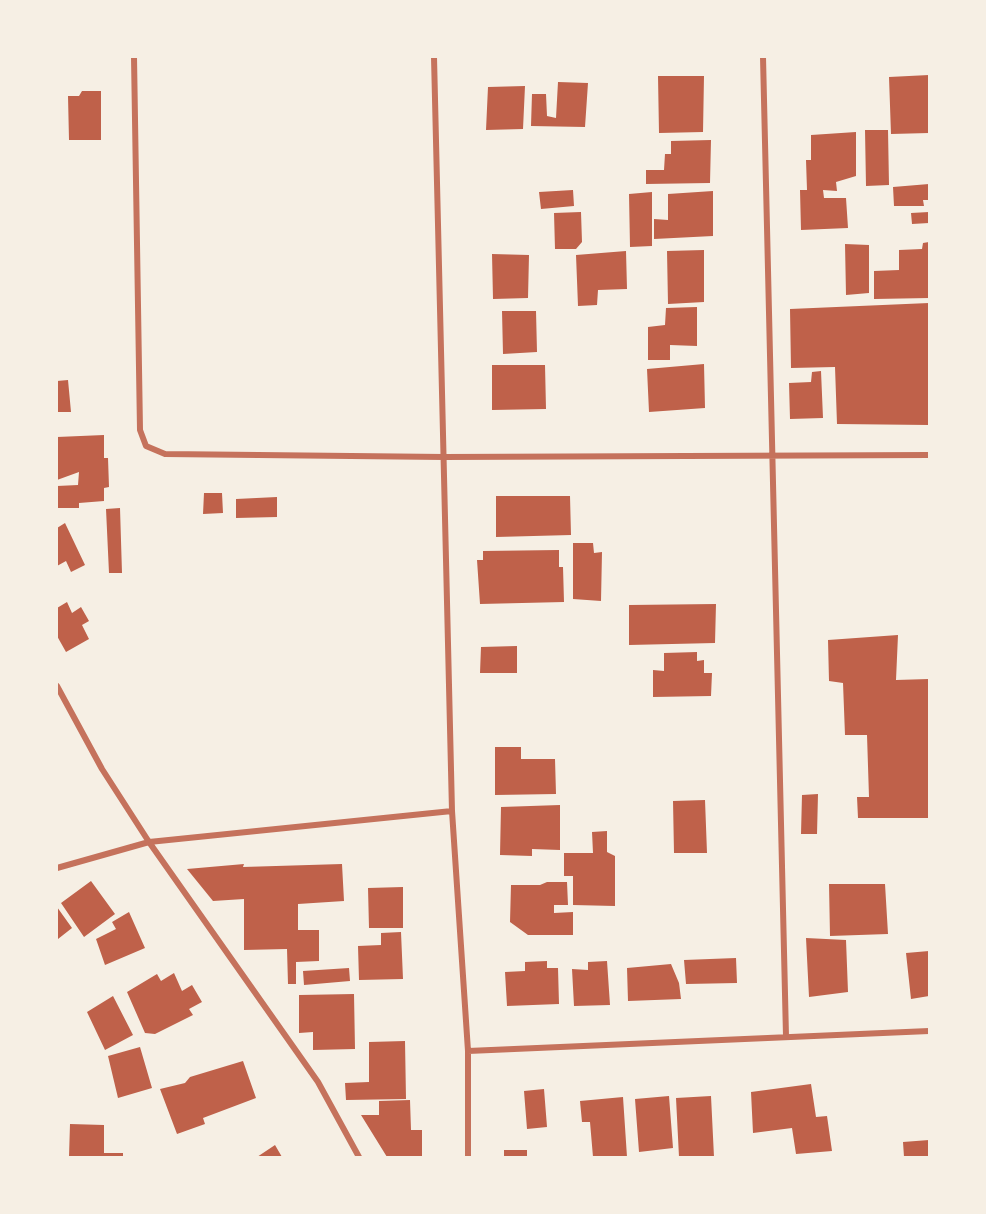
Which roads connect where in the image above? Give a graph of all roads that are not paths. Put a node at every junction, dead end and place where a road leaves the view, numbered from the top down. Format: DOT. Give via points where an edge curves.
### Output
graph roads {
  1 [pos="134,57"];
  2 [pos="434,57"];
  3 [pos="763,57"];
  4 [pos="771,455"];
  5 [pos="929,455"];
  6 [pos="444,457"];
  7 [pos="57,686"];
  8 [pos="452,811"];
  9 [pos="148,842"];
  10 [pos="57,868"];
  11 [pos="929,1031"];
  12 [pos="786,1036"];
  13 [pos="468,1051"];
  14 [pos="359,1157"];
  15 [pos="468,1157"];
  1 -- 6 [label="street" via="140,430 146,446 165,454"];
  2 -- 6 [label="street"];
  3 -- 4 [label="street"];
  4 -- 5 [label="street"];
  4 -- 6 [label="street"];
  4 -- 12 [label="street"];
  6 -- 8 [label="street"];
  7 -- 9 [label="street"];
  8 -- 9 [label="street"];
  8 -- 13 [label="street"];
  9 -- 10 [label="street"];
  9 -- 14 [label="street" via="318,1082"];
  11 -- 12 [label="street"];
  12 -- 13 [label="street"];
  13 -- 15 [label="street"];
}
